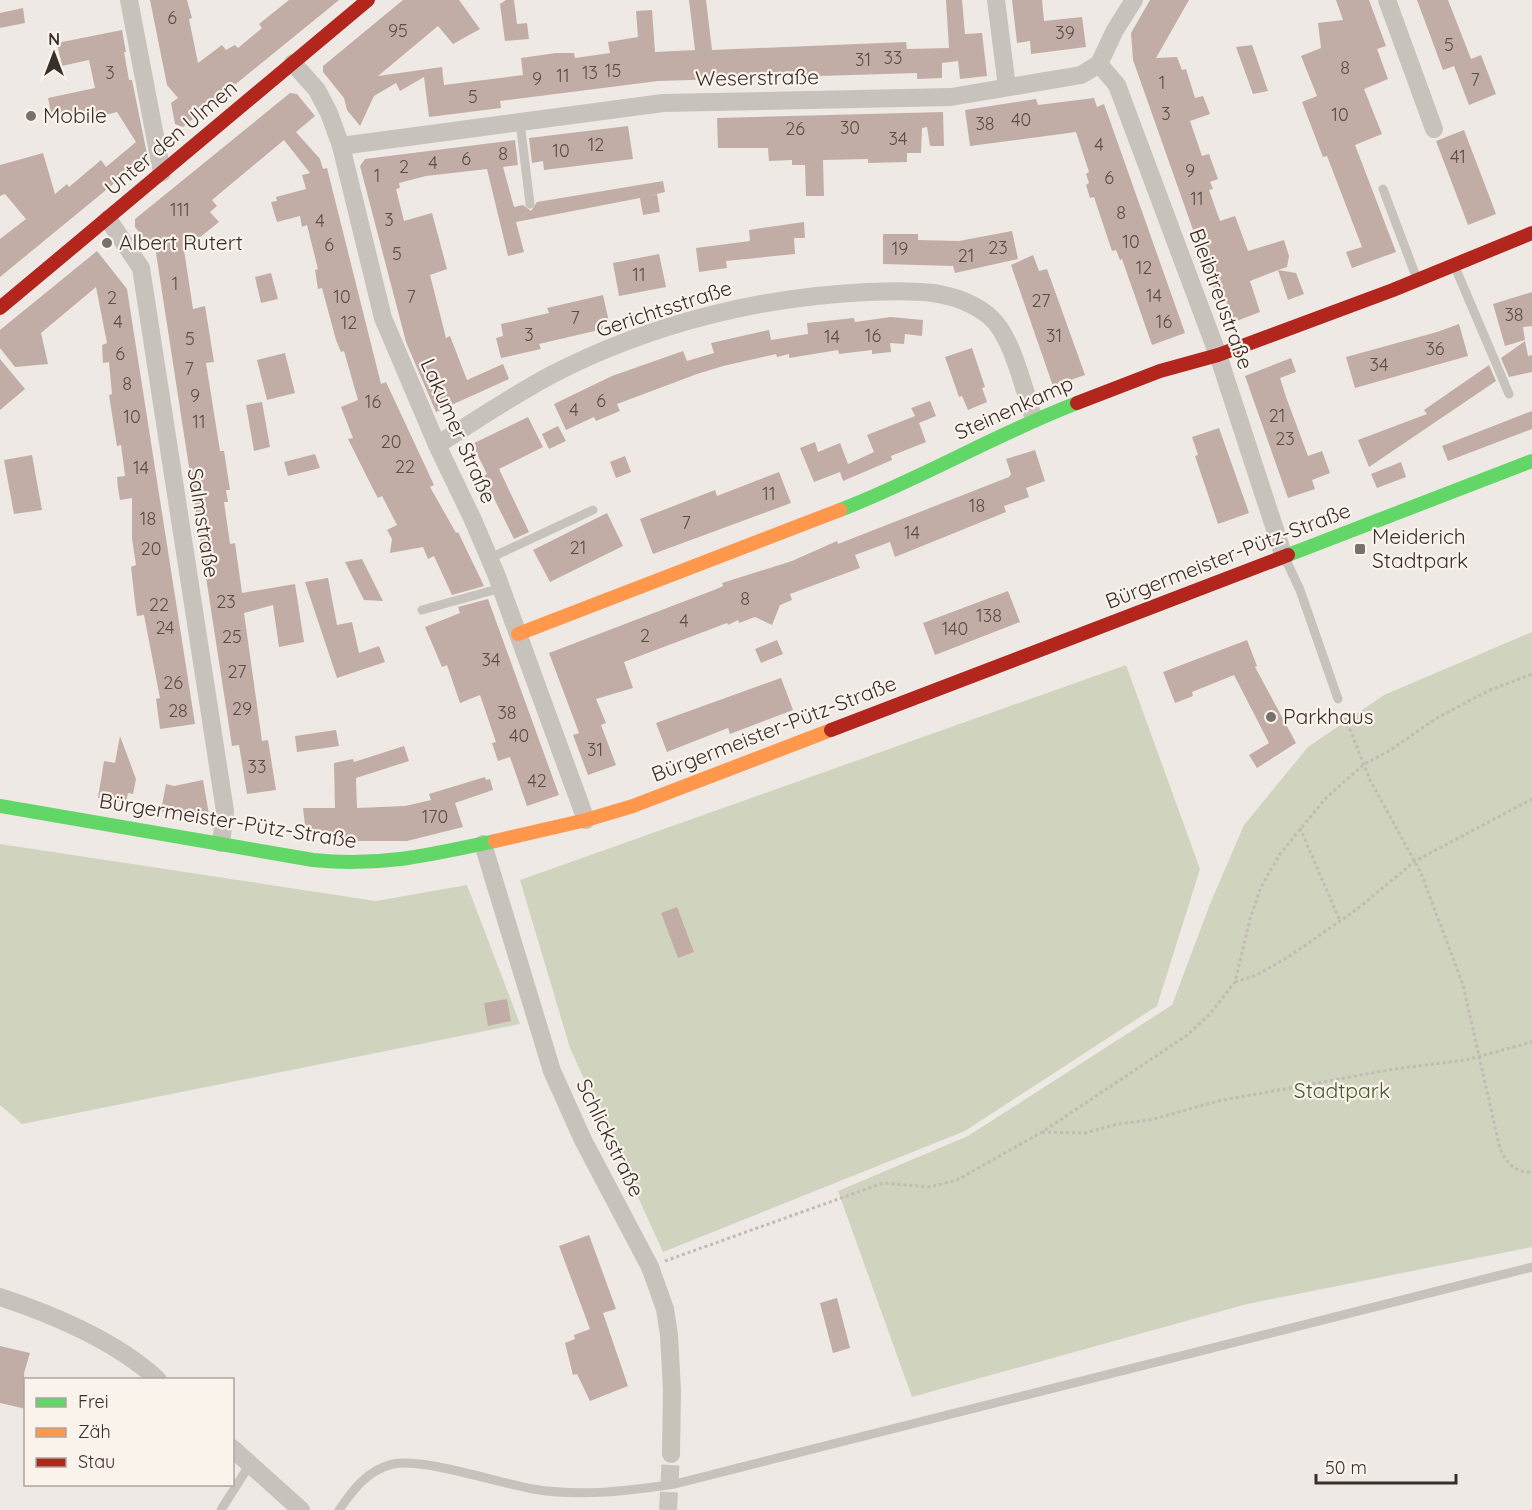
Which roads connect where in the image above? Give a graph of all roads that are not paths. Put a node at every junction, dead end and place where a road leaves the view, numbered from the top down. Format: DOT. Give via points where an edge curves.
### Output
graph roads {
  1 [pos="129,0"];
  2 [pos="368,0"];
  3 [pos="996,0"];
  4 [pos="1134,0"];
  5 [pos="1387,0"];
  6 [pos="293,63"];
  7 [pos="1099,64"];
  8 [pos="1007,87"];
  9 [pos="520,122"];
  10 [pos="1434,129"];
  11 [pos="341,146"];
  12 [pos="162,172"];
  13 [pos="1383,189"];
  14 [pos="530,204"];
  15 [pos="108,219"];
  16 [pos="1532,233"];
  17 [pos="1454,265"];
  18 [pos="1417,280"];
  19 [pos="0,308"];
  20 [pos="1218,355"];
  21 [pos="1509,394"];
  22 [pos="1034,419"];
  23 [pos="437,445"];
  24 [pos="1532,461"];
  25 [pos="593,510"];
  26 [pos="1284,557"];
  27 [pos="490,558"];
  28 [pos="501,588"];
  29 [pos="422,610"];
  30 [pos="518,634"];
  31 [pos="1338,699"];
  32 [pos="0,806"];
  33 [pos="586,820"];
  34 [pos="221,843"];
  35 [pos="483,844"];
  36 [pos="1532,1267"];
  37 [pos="0,1297"];
  38 [pos="155,1378"];
  39 [pos="234,1450"];
  40 [pos="671,1454"];
  41 [pos="250,1464"];
  42 [pos="221,1510"];
  43 [pos="301,1510"];
  44 [pos="339,1510"];
  1 -- 12 [label="street"];
  2 -- 6 [label="main road, Unter den Ulmen"];
  3 -- 8 [label="street"];
  4 -- 7 [label="street"];
  5 -- 10 [label="street"];
  6 -- 11 [label="street, Lakumer Straße" via="317,90"];
  6 -- 12 [label="main road, Unter den Ulmen"];
  7 -- 8 [label="street, Weserstraße" via="1081,75"];
  7 -- 20 [label="street, Bleibtreustraße" via="1117,86"];
  8 -- 9 [label="street, Weserstraße" via="951,97 663,103"];
  9 -- 11 [label="street, Weserstraße"];
  9 -- 14 [label="lane"];
  11 -- 23 [label="street, Lakumer Straße" via="383,318"];
  12 -- 15 [label="main road, Unter den Ulmen"];
  13 -- 18 [label="lane"];
  15 -- 19 [label="main road, Unter den Ulmen"];
  15 -- 34 [label="street, Salmstraße" via="141,268 225,811"];
  16 -- 17 [label="main road, Steinenkamp"];
  17 -- 18 [label="main road, Steinenkamp"];
  17 -- 21 [label="lane"];
  18 -- 20 [label="main road, Steinenkamp"];
  20 -- 22 [label="main road, Steinenkamp" via="1160,371"];
  20 -- 26 [label="street, Bleibtreustraße"];
  22 -- 23 [label="street, Gerichtsstraße" via="1009,349 992,317 959,298 898,290 806,295 690,320 596,354 552,375"];
  22 -- 30 [label="main road, Steinenkamp" via="882,494"];
  23 -- 27 [label="street, Lakumer Straße"];
  24 -- 26 [label="main road, Bürgermeister-Pütz-Straße"];
  25 -- 27 [label="lane"];
  26 -- 31 [label="lane"];
  26 -- 33 [label="main road, Bürgermeister-Pütz-Straße" via="633,806"];
  27 -- 28 [label="street, Lakumer Straße"];
  28 -- 29 [label="lane"];
  28 -- 30 [label="street, Lakumer Straße"];
  30 -- 33 [label="street, Lakumer Straße"];
  32 -- 34 [label="main road, Bürgermeister-Pütz-Straße"];
  33 -- 35 [label="main road, Bürgermeister-Pütz-Straße"];
  34 -- 35 [label="main road, Bürgermeister-Pütz-Straße" via="354,864 413,859"];
  35 -- 40 [label="street, Schlickstraße" via="552,1071 583,1140 650,1267 665,1308"];
  36 -- 44 [label="lane" via="675,1484 579,1493 535,1489 425,1464 393,1464 358,1482"];
  37 -- 38 [label="street" via="106,1344"];
  39 -- 41 [label="street"];
  41 -- 42 [label="lane"];
  41 -- 43 [label="street"];
}
